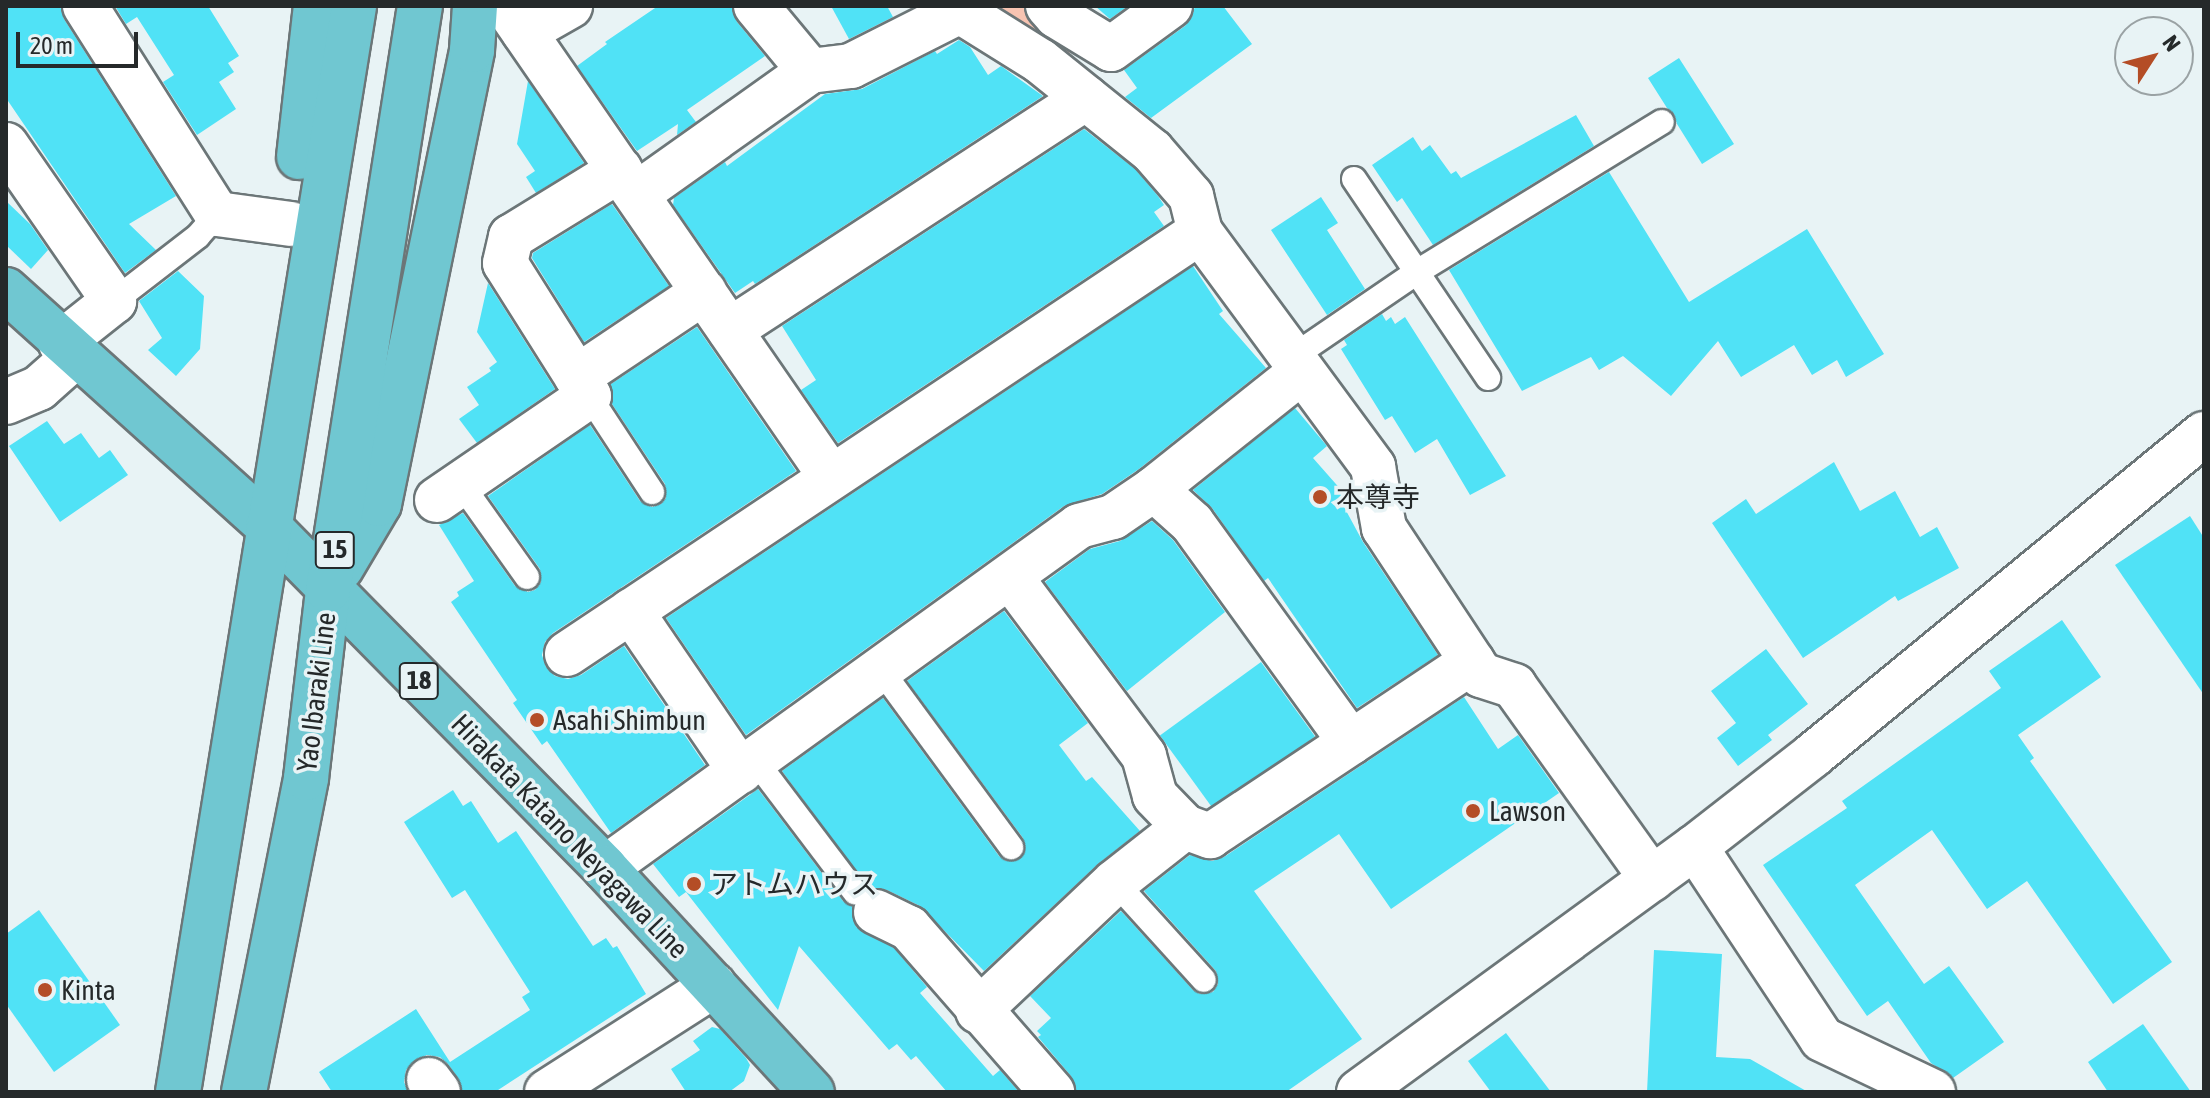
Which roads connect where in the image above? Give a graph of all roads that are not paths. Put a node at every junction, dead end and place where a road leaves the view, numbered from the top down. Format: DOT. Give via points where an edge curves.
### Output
graph roads {
  1 [pos="85,6"];
  2 [pos="316,6"];
  3 [pos="354,6"];
  4 [pos="420,6"];
  5 [pos="475,6"];
  6 [pos="570,6"];
  7 [pos="756,6"];
  8 [pos="1048,6"];
  9 [pos="1170,6"];
  10 [pos="515,19"];
  11 [pos="1111,49"];
  12 [pos="810,71"];
  13 [pos="1076,90"];
  14 [pos="1662,122"];
  15 [pos="6,145"];
  16 [pos="1354,179"];
  17 [pos="628,182"];
  18 [pos="217,214"];
  19 [pos="291,224"];
  20 [pos="1200,232"];
  21 [pos="1417,272"];
  22 [pos="6,290"];
  23 [pos="704,292"];
  24 [pos="114,301"];
  25 [pos="730,330"];
  26 [pos="68,349"];
  27 [pos="1296,365"];
  28 [pos="1488,378"];
  29 [pos="583,386"];
  30 [pos="6,402"];
  31 [pos="2203,437"];
  32 [pos="831,477"];
  33 [pos="1154,489"];
  34 [pos="449,492"];
  35 [pos="652,492"];
  36 [pos="268,526"];
  37 [pos="527,577"];
  38 [pos="1011,578"];
  39 [pos="328,590"];
  40 [pos="631,611"];
  41 [pos="567,654"];
  42 [pos="1472,662"];
  43 [pos="881,670"];
  44 [pos="1351,743"];
  45 [pos="748,765"];
  46 [pos="1185,827"];
  47 [pos="1011,847"];
  48 [pos="1695,847"];
  49 [pos="605,868"];
  50 [pos="1652,879"];
  51 [pos="1115,882"];
  52 [pos="865,902"];
  53 [pos="1204,980"];
  54 [pos="714,985"];
  55 [pos="978,1011"];
  56 [pos="1381,1085"];
  57 [pos="178,1092"];
  58 [pos="244,1092"];
  59 [pos="547,1092"];
  60 [pos="812,1092"];
  61 [pos="1052,1092"];
  62 [pos="1933,1092"];
  1 -- 18 [label="street"];
  2 -- 19 [label="main road"];
  3 -- 36 [label="main road"];
  4 -- 39 [label="main road, Yao Ibaraki Line / 15"];
  5 -- 39 [label="main road, 15" via="472,50 379,504"];
  6 -- 10 [label="street"];
  7 -- 12 [label="street"];
  8 -- 11 [label="street"];
  9 -- 11 [label="street"];
  10 -- 17 [label="street"];
  11 -- 13 [label="street"];
  12 -- 13 [label="street" via="851,66 960,11"];
  12 -- 17 [label="street"];
  13 -- 20 [label="street" via="1152,151 1191,196"];
  13 -- 25 [label="street"];
  14 -- 21 [label="lane"];
  15 -- 24 [label="street"];
  16 -- 21 [label="lane"];
  17 -- 23 [label="street"];
  17 -- 29 [label="street" via="511,237 505,263"];
  18 -- 19 [label="street"];
  18 -- 24 [label="lane" via="198,236"];
  19 -- 36 [label="main road" via="275,344"];
  20 -- 27 [label="street"];
  20 -- 32 [label="street"];
  21 -- 27 [label="lane"];
  21 -- 28 [label="lane"];
  22 -- 26 [label="main road, Hirakata Katano Neyagawa Line / 18"];
  23 -- 25 [label="street"];
  23 -- 29 [label="street"];
  24 -- 26 [label="street"];
  25 -- 32 [label="street"];
  26 -- 30 [label="street" via="39,388"];
  26 -- 36 [label="main road, Hirakata Katano Neyagawa Line / 18"];
  27 -- 33 [label="street"];
  27 -- 42 [label="street" via="1373,467 1384,528"];
  29 -- 34 [label="street"];
  29 -- 35 [label="lane"];
  31 -- 48 [label="street"];
  32 -- 40 [label="street"];
  33 -- 38 [label="street" via="1113,517 1079,526"];
  33 -- 44 [label="street" via="1192,523"];
  34 -- 37 [label="lane"];
  36 -- 39 [label="main road, Hirakata Katano Neyagawa Line / 18"];
  36 -- 57 [label="main road"];
  38 -- 43 [label="street"];
  38 -- 46 [label="street" via="1144,756 1155,796"];
  39 -- 49 [label="main road, Hirakata Katano Neyagawa Line / 18"];
  39 -- 58 [label="main road, Yao Ibaraki Line / 15" via="306,778"];
  40 -- 41 [label="street"];
  40 -- 45 [label="street"];
  42 -- 44 [label="street"];
  42 -- 50 [label="street" via="1481,675 1514,686"];
  43 -- 45 [label="street"];
  43 -- 47 [label="lane"];
  44 -- 46 [label="street" via="1210,836"];
  45 -- 49 [label="street"];
  45 -- 52 [label="lane"];
  46 -- 51 [label="street"];
  48 -- 50 [label="street"];
  48 -- 62 [label="street" via="1822,1039"];
  49 -- 54 [label="main road, Hirakata Katano Neyagawa Line / 18"];
  50 -- 56 [label="street"];
  51 -- 53 [label="lane"];
  51 -- 55 [label="street"];
  52 -- 55 [label="street" via="909,928"];
  54 -- 59 [label="street"];
  54 -- 60 [label="main road, Hirakata Katano Neyagawa Line / 18"];
  55 -- 61 [label="street"];
}
